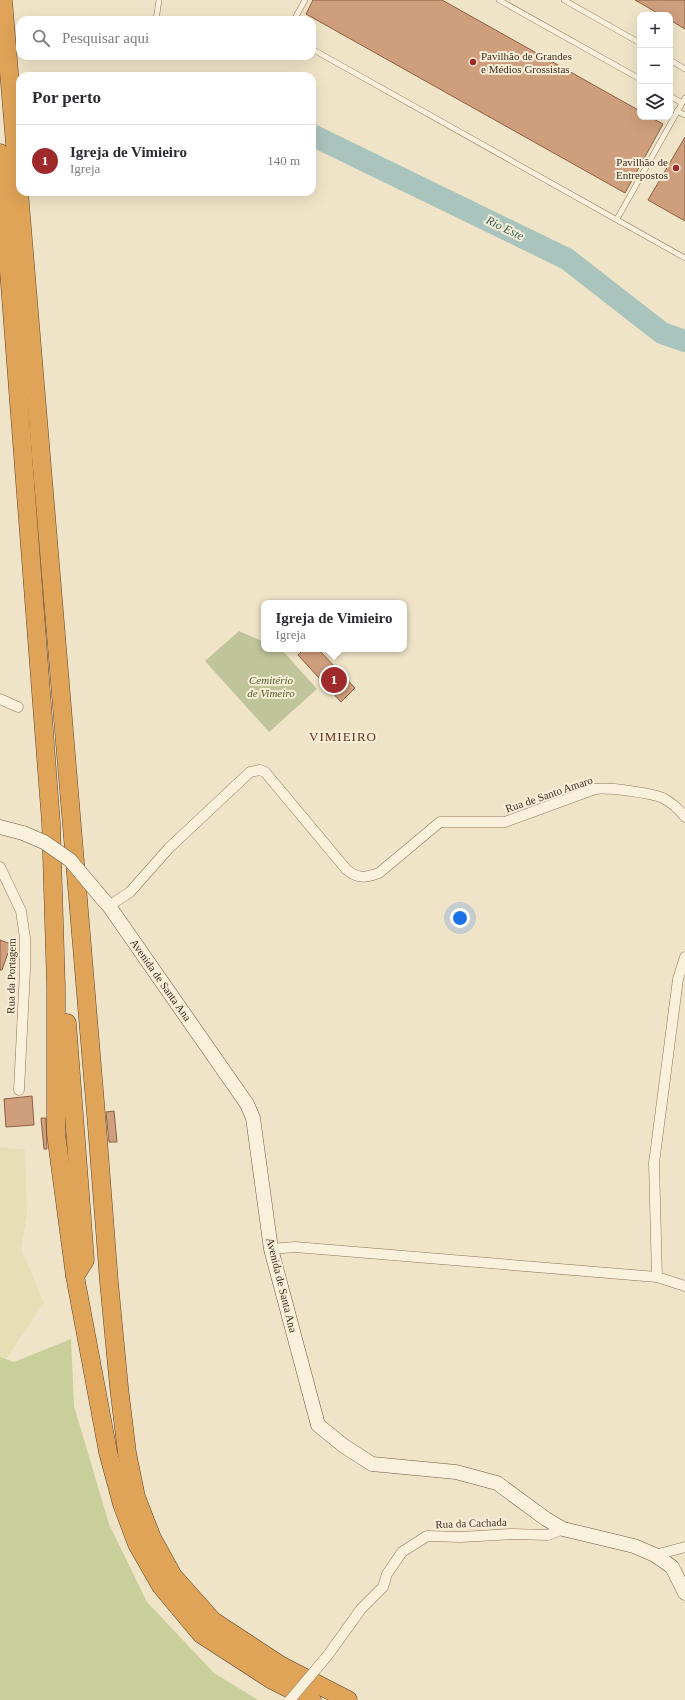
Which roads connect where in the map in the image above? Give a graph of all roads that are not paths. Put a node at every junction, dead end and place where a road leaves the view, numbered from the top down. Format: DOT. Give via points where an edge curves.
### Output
graph roads {
  1 [pos="3,0"];
  2 [pos="159,0"];
  3 [pos="305,0"];
  4 [pos="499,0"];
  5 [pos="564,0"];
  6 [pos="157,16"];
  7 [pos="296,16"];
  8 [pos="637,41"];
  9 [pos="316,51"];
  10 [pos="673,62"];
  11 [pos="685,69"];
  12 [pos="637,77"];
  13 [pos="673,97"];
  14 [pos="684,100"];
  15 [pos="677,111"];
  16 [pos="685,115"];
  17 [pos="0,153"];
  18 [pos="617,219"];
  19 [pos="15,232"];
  20 [pos="685,258"];
  21 [pos="0,699"];
  22 [pos="18,707"];
  23 [pos="685,817"];
  24 [pos="0,827"];
  25 [pos="0,867"];
  26 [pos="105,901"];
  27 [pos="685,958"];
  28 [pos="19,1090"];
  29 [pos="271,1249"];
  30 [pos="657,1277"];
  31 [pos="685,1286"];
  32 [pos="563,1529"];
  33 [pos="685,1547"];
  34 [pos="655,1555"];
  35 [pos="685,1593"];
  36 [pos="290,1700"];
  37 [pos="312,1700"];
  38 [pos="348,1700"];
  1 -- 19 [label="highway"];
  2 -- 6 [label="lane"];
  3 -- 7 [label="lane"];
  4 -- 12 [label="lane"];
  5 -- 8 [label="lane"];
  9 -- 18 [label="lane"];
  10 -- 11 [label="lane"];
  13 -- 14 [label="lane"];
  14 -- 15 [label="lane"];
  15 -- 16 [label="lane"];
  15 -- 18 [label="lane"];
  17 -- 19 [label="highway"];
  18 -- 20 [label="lane"];
  19 -- 37 [label="highway" via="51,822 56,987 56,1134 75,1276 108,1452 122,1504 137,1544 161,1586 200,1634 272,1680"];
  19 -- 38 [label="highway" via="85,982 109,1282 122,1416 136,1497 152,1538 173,1576 213,1621 280,1665"];
  21 -- 22 [label="street"];
  23 -- 26 [label="street, Rua de Santo Amaro" via="675,806 662,798 606,788 594,790 505,822 440,822 378,873 359,877 346,869 265,772 255,770 169,848 130,892"];
  24 -- 26 [label="street, Avenida de Santa Ana, bridge" via="44,842 70,860"];
  25 -- 28 [label="street, Rua da Portagem" via="21,911 25,938"];
  26 -- 29 [label="street, Avenida de Santa Ana" via="248,1104"];
  27 -- 30 [label="street" via="678,979 654,1163"];
  29 -- 30 [label="street" via="295,1247"];
  29 -- 32 [label="street, Avenida de Santa Ana" via="318,1425 372,1464 456,1472 498,1483"];
  30 -- 31 [label="street"];
  32 -- 34 [label="street, Avenida de Santa Ana" via="634,1546"];
  32 -- 36 [label="street, Rua da Cachada, bridge" via="548,1535 427,1536 402,1552 387,1574 383,1587 361,1609 328,1655"];
  33 -- 34 [label="street"];
  34 -- 35 [label="street, Avenida de Santa Ana" via="672,1567"];
}
